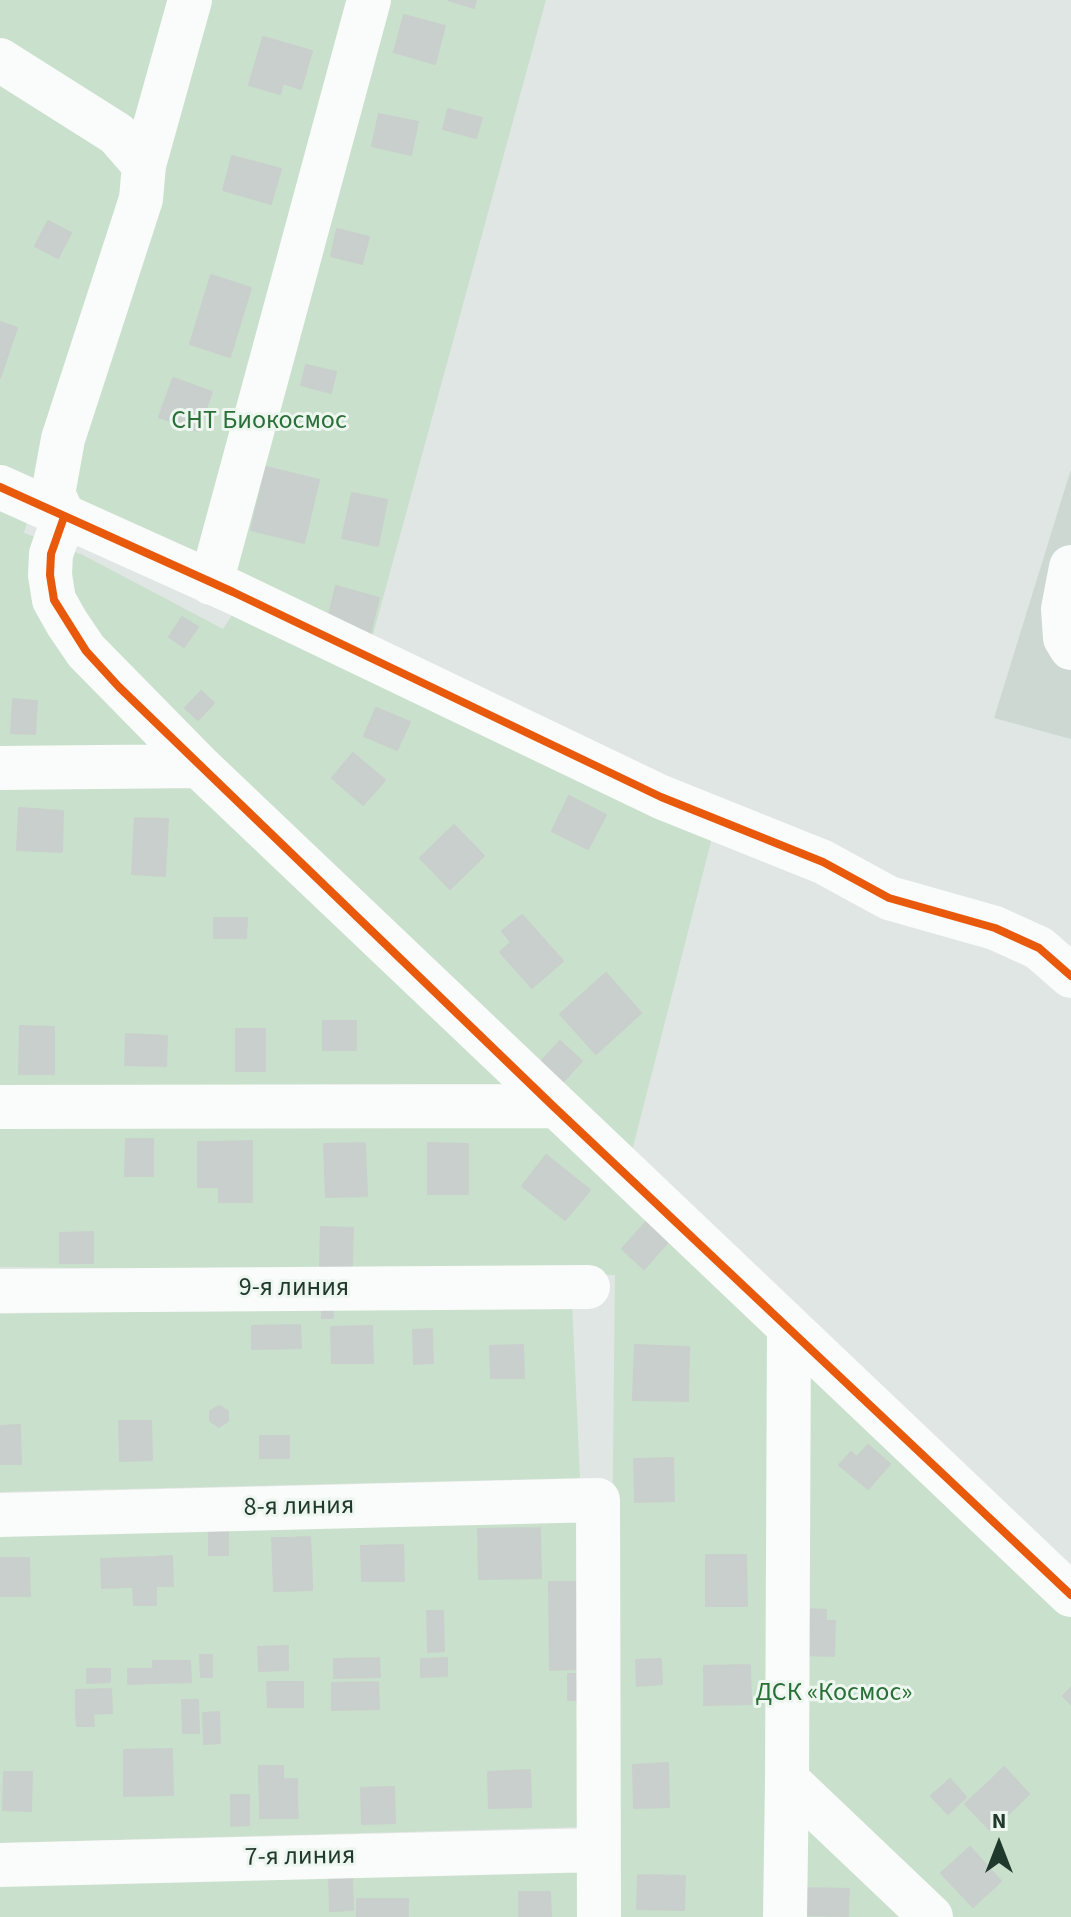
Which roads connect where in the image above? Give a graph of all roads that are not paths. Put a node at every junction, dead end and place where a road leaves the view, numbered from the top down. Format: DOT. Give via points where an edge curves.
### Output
graph roads {
  1 [pos="190,0"];
  2 [pos="369,0"];
  3 [pos="0,60"];
  4 [pos="144,165"];
  5 [pos="0,487"];
  6 [pos="64,517"];
  7 [pos="1071,567"];
  8 [pos="211,583"];
  9 [pos="1071,648"];
  10 [pos="199,766"];
  11 [pos="0,768"];
  12 [pos="1071,976"];
  13 [pos="553,1106"];
  14 [pos="0,1107"];
  15 [pos="588,1287"];
  16 [pos="0,1291"];
  17 [pos="789,1329"];
  18 [pos="0,1515"];
  19 [pos="1071,1595"];
  20 [pos="787,1780"];
  21 [pos="599,1850"];
  22 [pos="0,1865"];
  23 [pos="599,1917"];
  24 [pos="785,1917"];
  25 [pos="931,1917"];
  1 -- 4 [label="street"];
  2 -- 8 [label="street"];
  3 -- 4 [label="street" via="117,134"];
  4 -- 6 [label="street" via="141,199 63,439 53,494"];
  5 -- 6 [label="street"];
  6 -- 8 [label="street"];
  6 -- 10 [label="street" via="51,554 54,600 86,651"];
  7 -- 9 [label="street" via="1063,609"];
  8 -- 12 [label="street" via="661,797 823,862 889,898 995,928 1039,948"];
  10 -- 11 [label="street"];
  10 -- 13 [label="street"];
  13 -- 14 [label="street"];
  13 -- 17 [label="street"];
  15 -- 16 [label="street, 9-я линия"];
  17 -- 19 [label="street"];
  17 -- 20 [label="street"];
  18 -- 21 [label="street, 8-я линия" via="598,1500"];
  20 -- 24 [label="street"];
  20 -- 25 [label="street"];
  21 -- 22 [label="street, 7-я линия"];
  21 -- 23 [label="street"];
}
